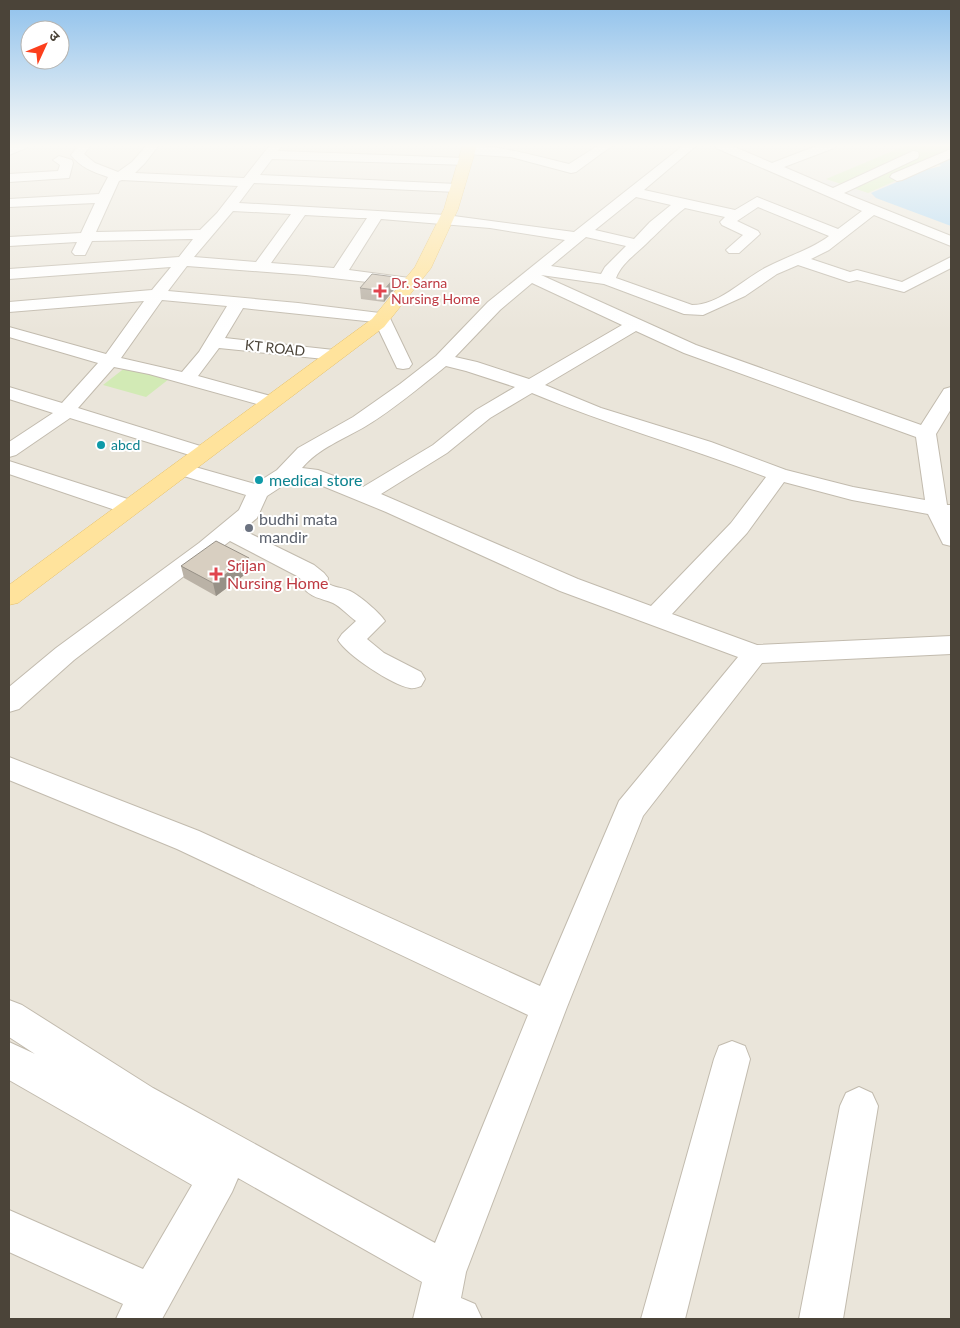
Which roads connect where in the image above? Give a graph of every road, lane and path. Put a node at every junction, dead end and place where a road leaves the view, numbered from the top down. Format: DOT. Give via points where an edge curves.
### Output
graph roads {
  1 [pos="100,207"];
  2 [pos="451,207"];
  3 [pos="614,207"];
  4 [pos="677,207"];
  5 [pos="700,207"];
  6 [pos="748,207"];
  7 [pos="775,207"];
  8 [pos="807,207"];
  9 [pos="868,207"];
  10 [pos="228,208"];
  11 [pos="873,209"];
  12 [pos="300,211"];
  13 [pos="376,215"];
  14 [pos="737,215"];
  15 [pos="447,218"];
  16 [pos="845,230"];
  17 [pos="204,234"];
  18 [pos="579,235"];
  19 [pos="85,237"];
  20 [pos="951,241"];
  21 [pos="9,242"];
  22 [pos="638,244"];
  23 [pos="734,250"];
  24 [pos="800,260"];
  25 [pos="184,261"];
  26 [pos="951,262"];
  27 [pos="260,266"];
  28 [pos="73,270"];
  29 [pos="339,273"];
  30 [pos="534,273"];
  31 [pos="9,274"];
  32 [pos="607,280"];
  33 [pos="412,282"];
  34 [pos="157,295"];
  35 [pos="238,302"];
  36 [pos="30,306"];
  37 [pos="9,307"];
  38 [pos="9,315"];
  39 [pos="382,318"];
  40 [pos="634,325"];
  41 [pos="9,332"];
  42 [pos="215,342"];
  43 [pos="334,355"];
  44 [pos="442,360"];
  45 [pos="110,361"];
  46 [pos="403,364"];
  47 [pos="186,379"];
  48 [pos="530,386"];
  49 [pos="9,393"];
  50 [pos="951,393"];
  51 [pos="271,402"];
  52 [pos="66,410"];
  53 [pos="926,434"];
  54 [pos="9,451"];
  55 [pos="202,453"];
  56 [pos="181,469"];
  57 [pos="13,473"];
  58 [pos="285,474"];
  59 [pos="780,474"];
  60 [pos="258,492"];
  61 [pos="365,495"];
  62 [pos="130,507"];
  63 [pos="944,511"];
  64 [pos="227,531"];
  65 [pos="951,539"];
  66 [pos="9,596"];
  67 [pos="655,617"];
  68 [pos="951,645"];
  69 [pos="755,654"];
  70 [pos="412,679"];
  71 [pos="9,702"];
  72 [pos="9,768"];
  73 [pos="549,1008"];
  74 [pos="9,1017"];
  75 [pos="732,1059"];
  76 [pos="9,1060"];
  77 [pos="859,1106"];
  78 [pos="9,1231"];
  79 [pos="445,1305"];
  80 [pos="145,1307"];
  81 [pos="663,1319"];
  82 [pos="821,1319"];
  1 -- 19 [label="street"];
  2 -- 15 [label="main road"];
  3 -- 18 [label="street"];
  4 -- 22 [label="street"];
  5 -- 14 [label="street"];
  6 -- 14 [label="street"];
  7 -- 16 [label="street"];
  8 -- 16 [label="street"];
  9 -- 11 [label="street"];
  10 -- 12 [label="street"];
  10 -- 17 [label="street"];
  11 -- 16 [label="street"];
  11 -- 20 [label="street"];
  12 -- 13 [label="street"];
  12 -- 27 [label="street"];
  13 -- 15 [label="street"];
  13 -- 29 [label="street"];
  14 -- 23 [label="street" via="727,222 753,234"];
  15 -- 18 [label="street"];
  15 -- 33 [label="main road" via="423,268"];
  16 -- 24 [label="street"];
  17 -- 19 [label="street"];
  17 -- 25 [label="street"];
  18 -- 22 [label="street"];
  18 -- 30 [label="street"];
  19 -- 21 [label="street"];
  19 -- 28 [label="street"];
  22 -- 32 [label="street" via="611,270"];
  24 -- 26 [label="street" via="849,277 857,274 904,286"];
  24 -- 32 [label="street" via="771,271 739,293 703,310 690,310"];
  25 -- 27 [label="street"];
  25 -- 28 [label="street"];
  25 -- 34 [label="street"];
  27 -- 29 [label="street"];
  28 -- 31 [label="street"];
  29 -- 33 [label="street"];
  30 -- 32 [label="street"];
  30 -- 40 [label="street"];
  30 -- 44 [label="street" via="494,306"];
  33 -- 39 [label="main road"];
  34 -- 35 [label="street"];
  34 -- 36 [label="street"];
  34 -- 45 [label="street"];
  35 -- 39 [label="street"];
  35 -- 42 [label="street"];
  36 -- 37 [label="street"];
  36 -- 38 [label="street"];
  39 -- 43 [label="main road"];
  39 -- 46 [label="street"];
  40 -- 48 [label="street"];
  40 -- 53 [label="street" via="690,349"];
  41 -- 45 [label="street"];
  42 -- 43 [label="street, KT ROAD"];
  42 -- 47 [label="street"];
  43 -- 51 [label="main road"];
  44 -- 48 [label="street"];
  44 -- 58 [label="street" via="360,421 305,452"];
  45 -- 47 [label="street"];
  45 -- 52 [label="street"];
  47 -- 51 [label="street"];
  48 -- 59 [label="street" via="594,412 704,446"];
  48 -- 61 [label="street" via="483,414 440,449"];
  49 -- 52 [label="street"];
  50 -- 53 [label="street"];
  51 -- 55 [label="main road"];
  52 -- 54 [label="street"];
  52 -- 55 [label="street"];
  53 -- 63 [label="street"];
  55 -- 56 [label="main road"];
  56 -- 60 [label="street"];
  56 -- 62 [label="main road"];
  57 -- 62 [label="street"];
  58 -- 60 [label="street"];
  58 -- 61 [label="street" via="311,474"];
  59 -- 63 [label="street" via="852,493"];
  59 -- 67 [label="street" via="740,528"];
  60 -- 64 [label="street" via="249,513"];
  61 -- 67 [label="street" via="569,585"];
  62 -- 66 [label="main road"];
  63 -- 65 [label="street"];
  64 -- 70 [label="street" via="301,567 316,578 314,586 327,594 342,597 372,621 351,640 375,659"];
  64 -- 71 [label="street" via="65,654"];
  67 -- 69 [label="street"];
  68 -- 69 [label="street"];
  69 -- 73 [label="street" via="630,810"];
  72 -- 73 [label="street" via="188,840"];
  73 -- 79 [label="street"];
  74 -- 79 [label="street"];
  75 -- 81 [label="street"];
  76 -- 80 [label="street" via="218,1178"];
  77 -- 82 [label="street"];
  78 -- 80 [label="street"];
}
